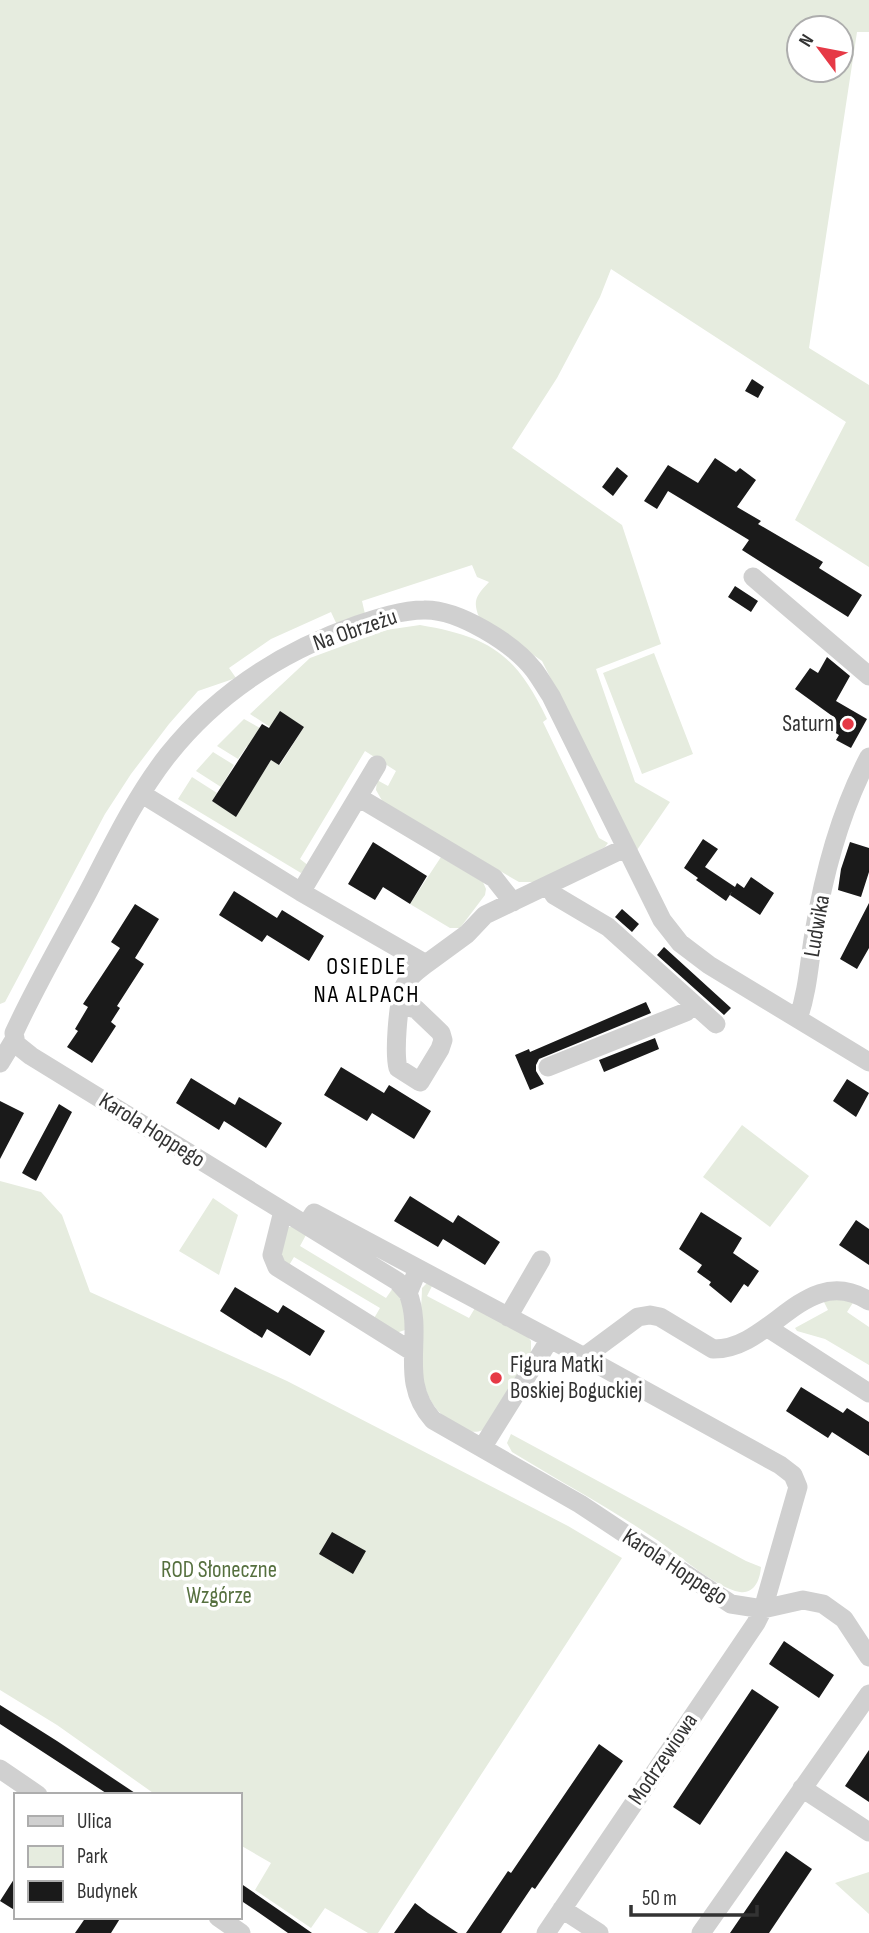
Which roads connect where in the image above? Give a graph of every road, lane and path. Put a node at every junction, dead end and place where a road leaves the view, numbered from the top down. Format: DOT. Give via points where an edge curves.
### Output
graph roads {
  1 [pos="752,577"];
  2 [pos="869,676"];
  3 [pos="869,757"];
  4 [pos="377,765"];
  5 [pos="142,794"];
  6 [pos="358,797"];
  7 [pos="625,848"];
  8 [pos="549,886"];
  9 [pos="301,892"];
  10 [pos="513,902"];
  11 [pos="426,964"];
  12 [pos="693,1004"];
  13 [pos="401,1005"];
  14 [pos="798,1019"];
  15 [pos="716,1024"];
  16 [pos="12,1038"];
  17 [pos="869,1062"];
  18 [pos="0,1063"];
  19 [pos="548,1067"];
  20 [pos="284,1211"];
  21 [pos="306,1225"];
  22 [pos="541,1260"];
  23 [pos="418,1269"];
  24 [pos="408,1293"];
  25 [pos="869,1301"];
  26 [pos="508,1317"];
  27 [pos="768,1328"];
  28 [pos="550,1339"];
  29 [pos="413,1352"];
  30 [pos="584,1357"];
  31 [pos="869,1393"];
  32 [pos="482,1448"];
  33 [pos="763,1609"];
  34 [pos="869,1657"];
  35 [pos="869,1694"];
  36 [pos="0,1769"];
  37 [pos="802,1788"];
  38 [pos="35,1793"];
  39 [pos="869,1832"];
  40 [pos="562,1909"];
  41 [pos="221,1919"];
  42 [pos="241,1933"];
  43 [pos="546,1933"];
  44 [pos="598,1933"];
  45 [pos="701,1933"];
  1 -- 2 [label="street"];
  3 -- 14 [label="street, Ludwika" via="837,830"];
  4 -- 6 [label="street"];
  5 -- 7 [label="street, Na Obrzeżu" via="191,729 244,682 326,636 382,617 425,610 475,625 533,669 551,696"];
  5 -- 9 [label="street"];
  5 -- 16 [label="street, Na Obrzeżu"];
  6 -- 9 [label="street"];
  6 -- 10 [label="street" via="494,878"];
  7 -- 8 [label="street"];
  7 -- 14 [label="street, Na Obrzeżu" via="662,920 680,943"];
  8 -- 10 [label="street"];
  8 -- 12 [label="street" via="554,895 608,927"];
  9 -- 11 [label="street"];
  10 -- 11 [label="street" via="485,915"];
  11 -- 13 [label="street" via="411,977"];
  12 -- 15 [label="street"];
  12 -- 19 [label="street" via="686,1012"];
  13 -- 13 [label="street" via="395,1055 398,1068 420,1082 443,1040 416,1009"];
  14 -- 17 [label="street"];
  16 -- 18 [label="street, Na Obrzeżu"];
  16 -- 20 [label="street, Karola Hoppego"];
  20 -- 21 [label="street, Karola Hoppego"];
  20 -- 29 [label="street" via="272,1255 277,1267"];
  21 -- 23 [label="street" via="314,1213"];
  21 -- 24 [label="street, Karola Hoppego" via="397,1281"];
  22 -- 26 [label="street"];
  23 -- 24 [label="street"];
  23 -- 26 [label="street"];
  24 -- 29 [label="street, Karola Hoppego" via="413,1307"];
  25 -- 27 [label="street" via="841,1290 824,1291 783,1313"];
  26 -- 28 [label="street"];
  27 -- 30 [label="street" via="731,1348 713,1349 650,1315 638,1317"];
  27 -- 31 [label="street"];
  28 -- 30 [label="street"];
  28 -- 32 [label="street"];
  29 -- 32 [label="street, Karola Hoppego" via="413,1382 424,1410 446,1429"];
  30 -- 33 [label="street" via="793,1475 797,1488"];
  32 -- 33 [label="street, Karola Hoppego" via="580,1504 724,1600"];
  33 -- 34 [label="street" via="803,1600 823,1604 850,1626"];
  33 -- 40 [label="street, Modrzewiowa"];
  35 -- 37 [label="street"];
  36 -- 38 [label="street"];
  37 -- 39 [label="street"];
  37 -- 45 [label="street"];
  40 -- 43 [label="street, Modrzewiowa"];
  40 -- 44 [label="street"];
  41 -- 42 [label="street"];
}
